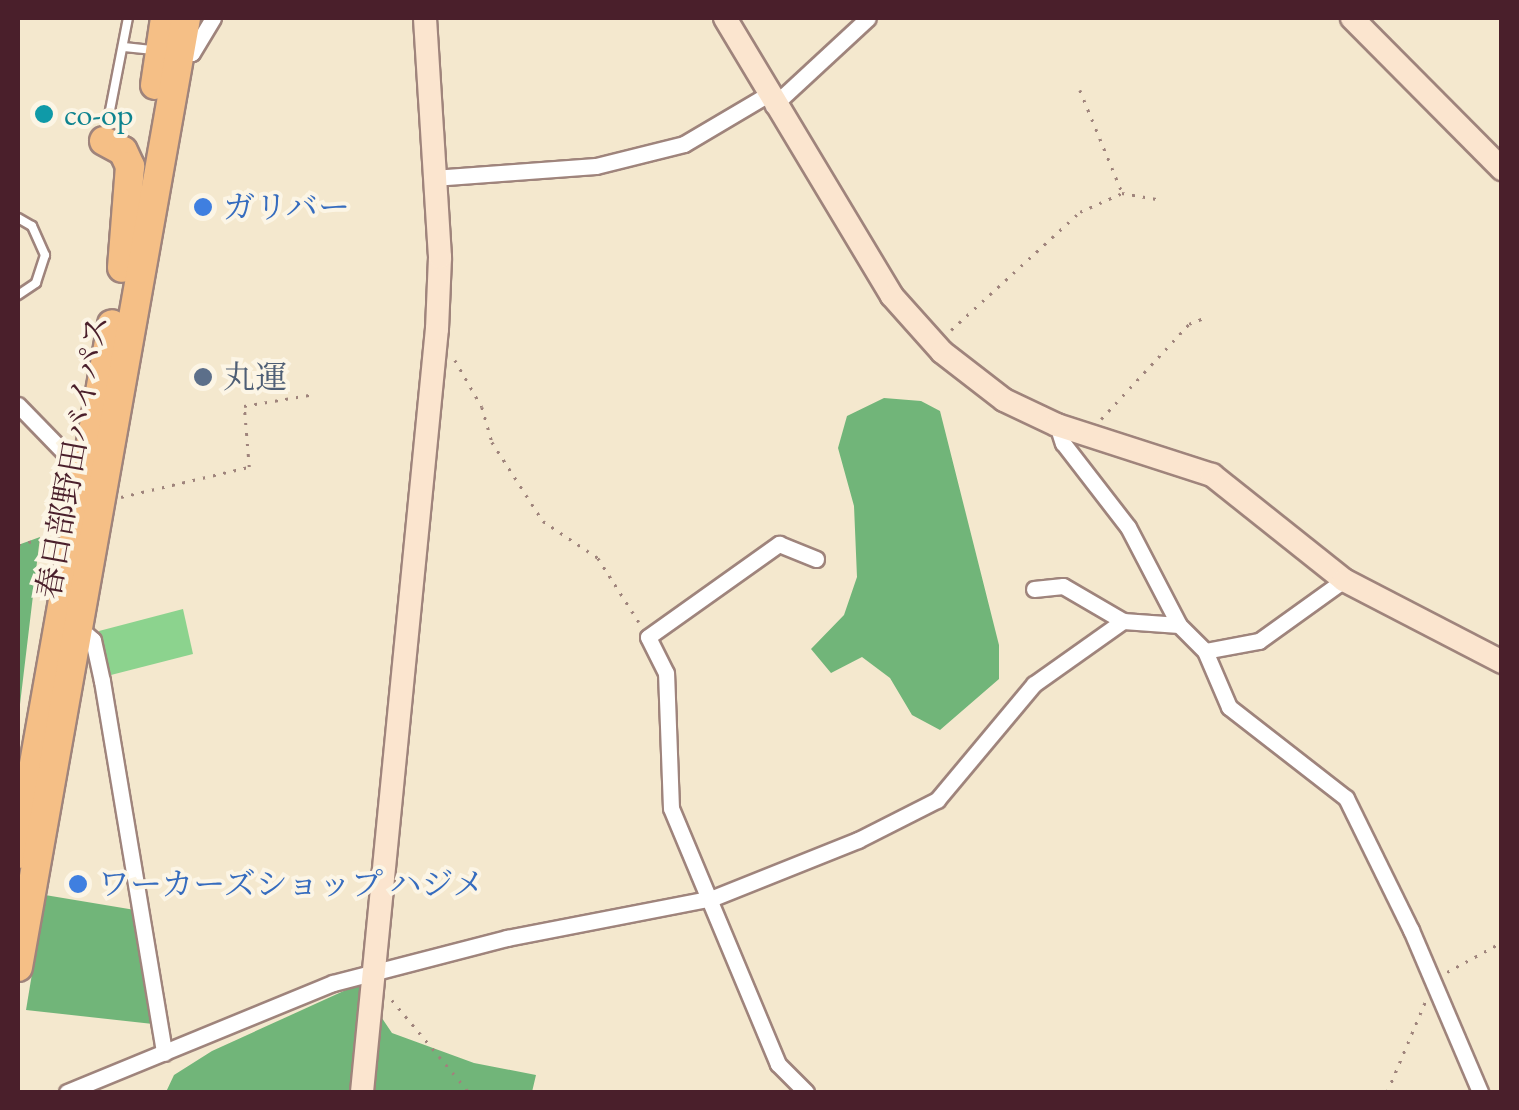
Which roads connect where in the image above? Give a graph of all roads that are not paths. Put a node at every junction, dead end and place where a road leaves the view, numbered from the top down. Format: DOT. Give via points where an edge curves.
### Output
graph roads {
  1 [pos="128,18"];
  2 [pos="165,18"];
  3 [pos="186,18"];
  4 [pos="212,18"];
  5 [pos="426,18"];
  6 [pos="725,18"];
  7 [pos="868,18"];
  8 [pos="1352,18"];
  9 [pos="124,47"];
  10 [pos="170,51"];
  11 [pos="770,100"];
  12 [pos="104,141"];
  13 [pos="1502,169"];
  14 [pos="433,178"];
  15 [pos="18,218"];
  16 [pos="122,268"];
  17 [pos="18,295"];
  18 [pos="18,405"];
  19 [pos="1057,425"];
  20 [pos="85,474"];
  21 [pos="816,558"];
  22 [pos="1344,580"];
  23 [pos="1034,589"];
  24 [pos="1123,621"];
  25 [pos="1179,625"];
  26 [pos="78,627"];
  27 [pos="1205,651"];
  28 [pos="1502,662"];
  29 [pos="18,854"];
  30 [pos="713,898"];
  31 [pos="18,967"];
  32 [pos="376,974"];
  33 [pos="164,1052"];
  34 [pos="67,1092"];
  35 [pos="362,1092"];
  36 [pos="806,1092"];
  37 [pos="1480,1092"];
  1 -- 9 [label="lane"];
  2 -- 10 [label="highway, 春日部野田バイパス"];
  3 -- 10 [label="highway, 春日部野田バイパス"];
  4 -- 10 [label="street" via="192,53"];
  5 -- 14 [label="street"];
  6 -- 11 [label="street"];
  7 -- 11 [label="street"];
  8 -- 13 [label="street"];
  9 -- 10 [label="lane"];
  9 -- 12 [label="lane"];
  10 -- 16 [label="highway, 春日部野田バイパス"];
  10 -- 26 [label="highway, 春日部野田バイパス"];
  11 -- 14 [label="street" via="684,144 596,166"];
  11 -- 19 [label="street" via="892,296 936,345 1004,400"];
  12 -- 16 [label="highway" via="123,151 130,166"];
  14 -- 32 [label="street" via="436,329"];
  15 -- 17 [label="lane" via="32,226 46,256 36,283"];
  16 -- 20 [label="highway, 春日部野田バイパス"];
  18 -- 20 [label="street"];
  19 -- 22 [label="street" via="1212,475"];
  19 -- 25 [label="street" via="1062,443 1128,527"];
  20 -- 29 [label="highway, 春日部野田バイパス"];
  21 -- 30 [label="street" via="779,544 648,637 666,673 671,808"];
  22 -- 27 [label="street" via="1259,642"];
  22 -- 28 [label="street"];
  23 -- 24 [label="street" via="1063,586"];
  24 -- 25 [label="street"];
  24 -- 30 [label="street" via="1034,684 937,800"];
  25 -- 27 [label="street"];
  26 -- 31 [label="highway, 春日部野田バイパス"];
  26 -- 33 [label="street" via="93,640 102,680"];
  27 -- 37 [label="street" via="1229,707 1346,798"];
  30 -- 32 [label="street"];
  30 -- 36 [label="street" via="778,1064"];
  32 -- 33 [label="street"];
  32 -- 35 [label="street"];
  33 -- 34 [label="street"];
}
